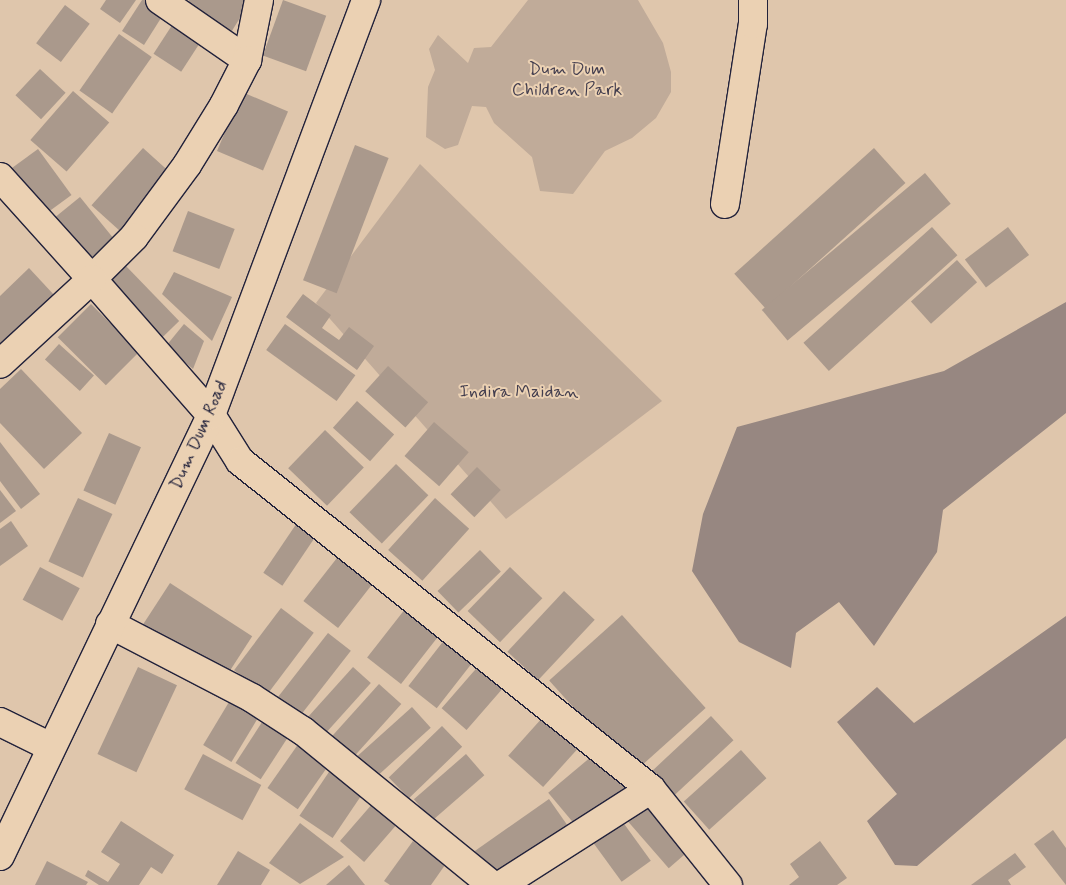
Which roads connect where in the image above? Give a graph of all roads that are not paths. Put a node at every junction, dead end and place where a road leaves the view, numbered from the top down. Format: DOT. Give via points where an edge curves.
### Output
graph roads {
  1 [pos="160,0"];
  2 [pos="259,0"];
  3 [pos="366,0"];
  4 [pos="753,0"];
  5 [pos="246,60"];
  6 [pos="0,177"];
  7 [pos="725,204"];
  8 [pos="92,279"];
  9 [pos="0,364"];
  10 [pos="211,415"];
  11 [pos="110,624"];
  12 [pos="0,722"];
  13 [pos="51,747"];
  14 [pos="651,788"];
  15 [pos="0,856"];
  16 [pos="492,885"];
  17 [pos="500,885"];
  18 [pos="728,885"];
  1 -- 5 [label="street"];
  2 -- 5 [label="street"];
  3 -- 10 [label="street, Dum Dum Road"];
  4 -- 7 [label="street" via="753,24"];
  5 -- 8 [label="street" via="187,166 134,237"];
  6 -- 8 [label="street"];
  8 -- 9 [label="street"];
  8 -- 10 [label="street"];
  10 -- 11 [label="street, Dum Dum Road"];
  10 -- 14 [label="street" via="240,461"];
  11 -- 13 [label="street, Dum Dum Road"];
  11 -- 16 [label="street" via="252,698 303,731"];
  12 -- 13 [label="street"];
  13 -- 15 [label="street, Dum Dum Road"];
  14 -- 17 [label="street"];
  14 -- 18 [label="street"];
}
